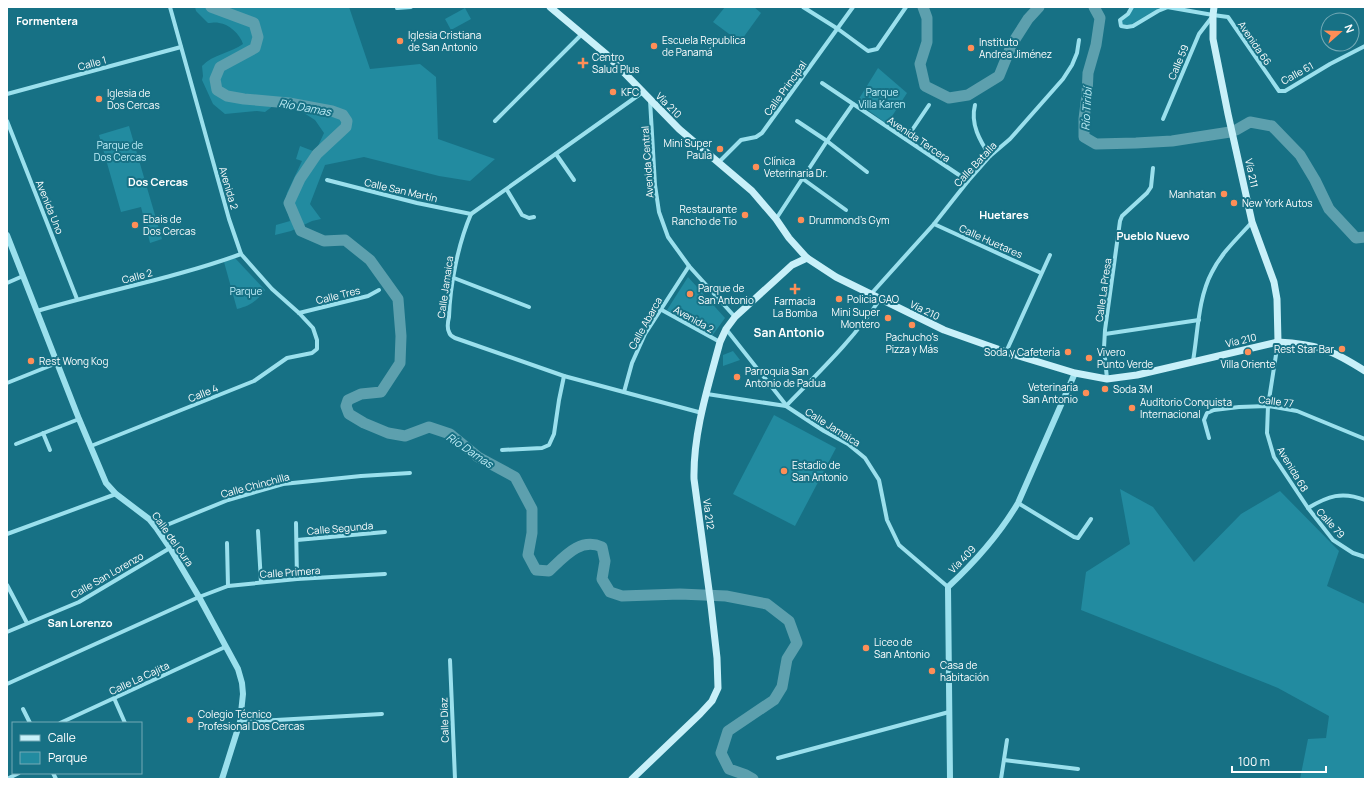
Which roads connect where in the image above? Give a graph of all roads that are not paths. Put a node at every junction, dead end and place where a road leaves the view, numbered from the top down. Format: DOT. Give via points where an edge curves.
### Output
graph roads {
  1 [pos="170,7"];
  2 [pos="411,7"];
  3 [pos="550,7"];
  4 [pos="803,7"];
  5 [pos="853,7"];
  6 [pos="906,7"];
  7 [pos="1132,7"];
  8 [pos="1167,7"];
  9 [pos="1214,7"];
  10 [pos="397,8"];
  11 [pos="1213,15"];
  12 [pos="838,29"];
  13 [pos="582,34"];
  14 [pos="1079,40"];
  15 [pos="1365,46"];
  16 [pos="181,47"];
  17 [pos="822,83"];
  18 [pos="1278,91"];
  19 [pos="643,92"];
  20 [pos="7,94"];
  21 [pos="650,100"];
  22 [pos="853,104"];
  23 [pos="929,105"];
  24 [pos="975,105"];
  25 [pos="1163,119"];
  26 [pos="7,121"];
  27 [pos="495,121"];
  28 [pos="797,121"];
  29 [pos="906,139"];
  30 [pos="827,141"];
  31 [pos="556,154"];
  32 [pos="990,156"];
  33 [pos="718,163"];
  34 [pos="1153,168"];
  35 [pos="867,172"];
  36 [pos="803,179"];
  37 [pos="328,180"];
  38 [pos="574,180"];
  39 [pos="968,182"];
  40 [pos="507,190"];
  41 [pos="846,210"];
  42 [pos="471,214"];
  43 [pos="534,216"];
  44 [pos="776,219"];
  45 [pos="1252,222"];
  46 [pos="934,224"];
  47 [pos="7,235"];
  48 [pos="241,254"];
  49 [pos="1050,255"];
  50 [pos="807,258"];
  51 [pos="689,266"];
  52 [pos="1041,273"];
  53 [pos="23,276"];
  54 [pos="454,278"];
  55 [pos="7,283"];
  56 [pos="380,290"];
  57 [pos="871,294"];
  58 [pos="77,299"];
  59 [pos="880,299"];
  60 [pos="528,307"];
  61 [pos="660,310"];
  62 [pos="37,311"];
  63 [pos="299,313"];
  64 [pos="735,317"];
  65 [pos="1199,320"];
  66 [pos="726,329"];
  67 [pos="1105,334"];
  68 [pos="720,342"];
  69 [pos="1278,342"];
  70 [pos="317,349"];
  71 [pos="1006,352"];
  72 [pos="1193,361"];
  73 [pos="57,363"];
  74 [pos="1365,371"];
  75 [pos="1075,373"];
  76 [pos="564,376"];
  77 [pos="1107,379"];
  78 [pos="7,383"];
  79 [pos="624,392"];
  80 [pos="706,394"];
  81 [pos="786,406"];
  82 [pos="1268,406"];
  83 [pos="702,413"];
  84 [pos="79,419"];
  85 [pos="43,433"];
  86 [pos="1209,438"];
  87 [pos="1365,439"];
  88 [pos="16,444"];
  89 [pos="91,446"];
  90 [pos="50,450"];
  91 [pos="502,450"];
  92 [pos="410,473"];
  93 [pos="116,494"];
  94 [pos="1365,500"];
  95 [pos="1018,503"];
  96 [pos="1308,508"];
  97 [pos="1091,519"];
  98 [pos="296,523"];
  99 [pos="157,529"];
  100 [pos="258,531"];
  101 [pos="385,532"];
  102 [pos="7,534"];
  103 [pos="297,540"];
  104 [pos="227,543"];
  105 [pos="170,548"];
  106 [pos="1365,558"];
  107 [pos="386,574"];
  108 [pos="297,579"];
  109 [pos="261,582"];
  110 [pos="7,585"];
  111 [pos="228,586"];
  112 [pos="948,587"];
  113 [pos="199,597"];
  114 [pos="27,623"];
  115 [pos="7,632"];
  116 [pos="225,647"];
  117 [pos="450,660"];
  118 [pos="7,684"];
  119 [pos="114,698"];
  120 [pos="23,709"];
  121 [pos="949,712"];
  122 [pos="382,714"];
  123 [pos="30,722"];
  124 [pos="62,722"];
  125 [pos="125,722"];
  126 [pos="244,722"];
  127 [pos="1007,740"];
  128 [pos="778,758"];
  129 [pos="1004,760"];
  130 [pos="1078,769"];
  131 [pos="17,774"];
  132 [pos="7,779"];
  133 [pos="222,779"];
  134 [pos="455,779"];
  135 [pos="632,779"];
  136 [pos="950,779"];
  137 [pos="1001,779"];
  1 -- 16 [label="street, Avenida 2"];
  2 -- 10 [label="street"];
  3 -- 13 [label="main road, Vía 210"];
  4 -- 12 [label="street"];
  5 -- 12 [label="street, Calle Principal"];
  6 -- 12 [label="street" via="877,49 868,51"];
  7 -- 8 [label="street" via="1120,20 1121,26 1133,26"];
  8 -- 11 [label="street, Avenida 66"];
  9 -- 11 [label="main road, Vía 211"];
  11 -- 18 [label="street, Avenida 66" via="1228,17"];
  11 -- 25 [label="street, Calle 59" via="1199,34"];
  11 -- 45 [label="main road, Vía 211" via="1213,39"];
  12 -- 33 [label="street, Calle Principal" via="762,133 741,140"];
  13 -- 19 [label="main road, Vía 210"];
  13 -- 27 [label="street"];
  14 -- 32 [label="street, Calle Batalla" via="1077,53 1063,79 1010,139"];
  15 -- 18 [label="street, Calle 61" via="1285,91"];
  16 -- 20 [label="street, Calle 1"];
  16 -- 48 [label="street, Avenida 2"];
  17 -- 22 [label="street, Avenida Tercera"];
  19 -- 21 [label="main road, Vía 210"];
  19 -- 31 [label="street"];
  21 -- 33 [label="main road, Vía 210"];
  21 -- 51 [label="street, Avenida Central" via="659,212 668,237"];
  22 -- 29 [label="street, Avenida Tercera"];
  22 -- 30 [label="street"];
  23 -- 29 [label="street"];
  24 -- 32 [label="street" via="975,126"];
  26 -- 58 [label="street, Avenida Uno"];
  28 -- 30 [label="street"];
  29 -- 39 [label="street, Avenida Tercera"];
  30 -- 35 [label="street"];
  30 -- 36 [label="street"];
  31 -- 38 [label="street"];
  31 -- 40 [label="street"];
  32 -- 39 [label="street, Calle Batalla"];
  33 -- 44 [label="main road, Vía 210" via="752,191"];
  34 -- 67 [label="street, Calle La Presa" via="1151,187 1120,221"];
  36 -- 41 [label="street"];
  36 -- 44 [label="street"];
  37 -- 42 [label="street, Calle San Martín" via="410,202"];
  39 -- 46 [label="street, Calle Batalla"];
  40 -- 42 [label="street"];
  40 -- 43 [label="street" via="522,215 529,218"];
  42 -- 54 [label="street, Calle Jamaica" via="458,253"];
  44 -- 50 [label="main road, Vía 210"];
  45 -- 65 [label="street" via="1224,252 1211,272"];
  45 -- 69 [label="main road, Vía 211" via="1275,288"];
  46 -- 52 [label="street, Calle Huetares"];
  46 -- 57 [label="street, Calle Batalla"];
  47 -- 53 [label="street, Calle del Cura"];
  48 -- 58 [label="street, Calle 2"];
  48 -- 63 [label="street, Avenida 2" via="272,289"];
  49 -- 52 [label="street"];
  50 -- 57 [label="main road, Vía 210" via="836,277"];
  50 -- 64 [label="main road, Vía 212" via="792,265"];
  51 -- 61 [label="street, Calle Abarca"];
  51 -- 64 [label="street, Avenida Central"];
  52 -- 71 [label="street"];
  53 -- 55 [label="street"];
  53 -- 62 [label="street, Calle del Cura"];
  54 -- 60 [label="street"];
  54 -- 76 [label="street, Calle Jamaica" via="449,311 448,331 451,336"];
  56 -- 63 [label="street, Calle Tres" via="368,296"];
  57 -- 59 [label="main road, Vía 210"];
  58 -- 62 [label="street, Calle 2"];
  59 -- 71 [label="main road, Vía 210" via="944,330"];
  59 -- 81 [label="street" via="867,319 833,358"];
  61 -- 68 [label="street, Avenida 2"];
  61 -- 79 [label="street, Calle Abarca" via="645,334 632,363"];
  62 -- 73 [label="street, Calle del Cura"];
  63 -- 70 [label="street, Avenida 2" via="312,328"];
  64 -- 66 [label="main road, Vía 212"];
  65 -- 67 [label="street"];
  65 -- 72 [label="street"];
  66 -- 68 [label="main road, Vía 212"];
  66 -- 81 [label="street"];
  67 -- 77 [label="street, Calle La Presa"];
  68 -- 80 [label="main road, Vía 212"];
  69 -- 72 [label="main road, Vía 210"];
  69 -- 74 [label="main road, Vía 210" via="1318,346 1344,357"];
  69 -- 82 [label="street, Avenida 68"];
  70 -- 89 [label="street, Calle 4" via="287,358 254,381"];
  71 -- 75 [label="main road, Vía 210"];
  72 -- 77 [label="main road, Vía 210" via="1136,375"];
  73 -- 78 [label="street"];
  73 -- 84 [label="street, Calle del Cura"];
  75 -- 77 [label="main road, Vía 210"];
  75 -- 95 [label="street, Vía 409"];
  76 -- 79 [label="street, Calle Jamaica"];
  76 -- 91 [label="street" via="554,434 549,445 542,448"];
  79 -- 83 [label="street, Calle Jamaica"];
  80 -- 81 [label="street, Calle Jamaica"];
  80 -- 83 [label="main road, Vía 212"];
  81 -- 112 [label="street, Calle Jamaica" via="848,444 865,458 879,480 888,520 900,545"];
  82 -- 86 [label="street, Calle 77" via="1210,411 1204,420"];
  82 -- 87 [label="street, Calle 77" via="1297,411"];
  82 -- 96 [label="street, Avenida 68" via="1267,433 1274,457"];
  83 -- 135 [label="main road, Vía 212" via="696,440 694,479 709,584 718,682 716,694 700,714"];
  84 -- 85 [label="street"];
  84 -- 89 [label="street, Calle del Cura"];
  85 -- 88 [label="street"];
  85 -- 90 [label="street"];
  89 -- 93 [label="street, Calle del Cura" via="106,483"];
  92 -- 99 [label="street, Calle Chinchilla" via="283,484 228,500"];
  93 -- 99 [label="street, Calle del Cura" via="141,512"];
  93 -- 102 [label="street"];
  94 -- 96 [label="street" via="1355,496 1337,495"];
  95 -- 97 [label="street" via="1078,538"];
  95 -- 112 [label="street, Vía 409" via="988,546"];
  96 -- 106 [label="street, Calle 79" via="1333,540"];
  98 -- 103 [label="street"];
  99 -- 105 [label="street, Calle del Cura"];
  100 -- 109 [label="street"];
  101 -- 103 [label="street, Calle Segunda"];
  103 -- 108 [label="street"];
  104 -- 111 [label="street"];
  105 -- 113 [label="street, Calle del Cura"];
  105 -- 114 [label="street, Calle San Lorenzo" via="79,602"];
  107 -- 108 [label="street, Calle Primera"];
  108 -- 109 [label="street, Calle Primera"];
  109 -- 111 [label="street, Calle Primera"];
  110 -- 114 [label="street"];
  111 -- 113 [label="street, Calle Primera"];
  112 -- 121 [label="street, Vía 409"];
  113 -- 116 [label="street, Calle del Cura"];
  113 -- 118 [label="street"];
  114 -- 115 [label="street, Calle San Lorenzo"];
  116 -- 119 [label="street, Calle La Cajita"];
  116 -- 126 [label="street, Calle del Cura" via="238,669 242,683"];
  117 -- 134 [label="street, Calle Díaz"];
  119 -- 124 [label="street, Calle La Cajita"];
  119 -- 125 [label="street"];
  120 -- 123 [label="street"];
  121 -- 128 [label="street"];
  121 -- 136 [label="street, Vía 409"];
  122 -- 126 [label="street"];
  126 -- 133 [label="street, Calle del Cura"];
  127 -- 129 [label="street"];
  129 -- 130 [label="street"];
  129 -- 137 [label="street"];
  131 -- 132 [label="street"];
}
